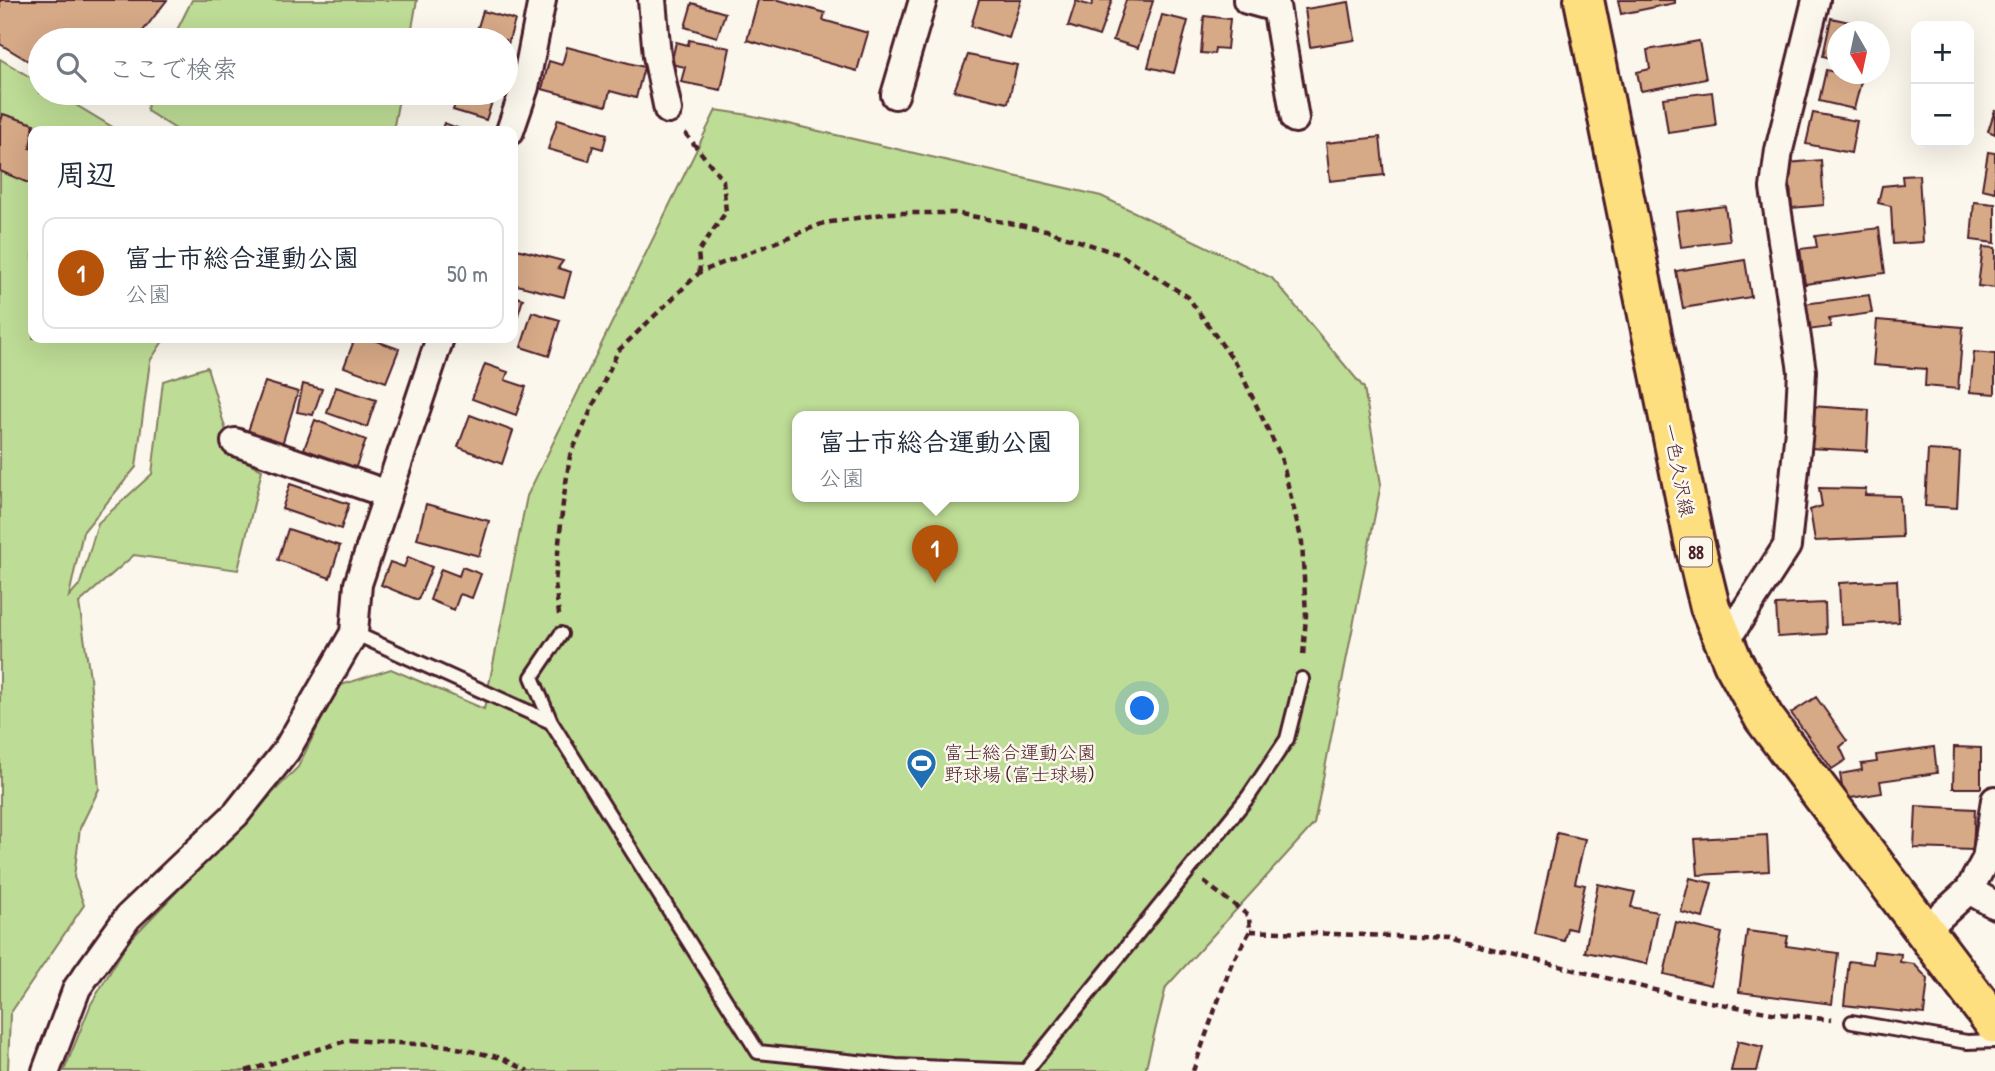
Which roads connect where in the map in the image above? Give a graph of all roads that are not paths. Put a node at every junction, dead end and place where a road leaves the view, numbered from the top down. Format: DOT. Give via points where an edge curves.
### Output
graph roads {
  1 [pos="542,0"];
  2 [pos="652,0"];
  3 [pos="923,0"];
  4 [pos="1247,0"];
  5 [pos="1584,0"];
  6 [pos="1816,0"];
  7 [pos="1276,4"];
  8 [pos="895,95"];
  9 [pos="668,110"];
  10 [pos="1295,119"];
  11 [pos="512,126"];
  12 [pos="438,343"];
  13 [pos="235,442"];
  14 [pos="388,494"];
  15 [pos="354,633"];
  16 [pos="561,634"];
  17 [pos="1725,642"];
  18 [pos="1302,679"];
  19 [pos="551,722"];
  20 [pos="1995,800"];
  21 [pos="1969,890"];
  22 [pos="1995,905"];
  23 [pos="1924,930"];
  24 [pos="1852,1022"];
  25 [pos="1995,1024"];
  26 [pos="1995,1041"];
  27 [pos="895,1069"];
  28 [pos="46,1071"];
  29 [pos="1025,1071"];
  1 -- 11 [label="street" via="525,87"];
  2 -- 9 [label="street"];
  3 -- 8 [label="street"];
  4 -- 7 [label="street"];
  5 -- 17 [label="main road, 一色久沢線 / 88" via="1694,541 1710,607"];
  6 -- 17 [label="street" via="1774,188 1802,371 1787,546"];
  7 -- 10 [label="street"];
  12 -- 14 [label="street"];
  13 -- 14 [label="street"];
  14 -- 15 [label="street" via="358,584"];
  15 -- 19 [label="lane"];
  15 -- 28 [label="street" via="286,751 236,814 128,918 77,988"];
  16 -- 19 [label="lane" via="532,677"];
  17 -- 23 [label="main road, 一色久沢線 / 88" via="1763,718"];
  18 -- 29 [label="lane" via="1287,739 1248,797"];
  19 -- 27 [label="lane" via="758,1052"];
  20 -- 21 [label="street" via="1986,859"];
  21 -- 22 [label="street"];
  21 -- 23 [label="street"];
  23 -- 25 [label="main road, 一色久沢線 / 88"];
  24 -- 26 [label="lane" via="1967,1042"];
  27 -- 29 [label="lane"];
}
